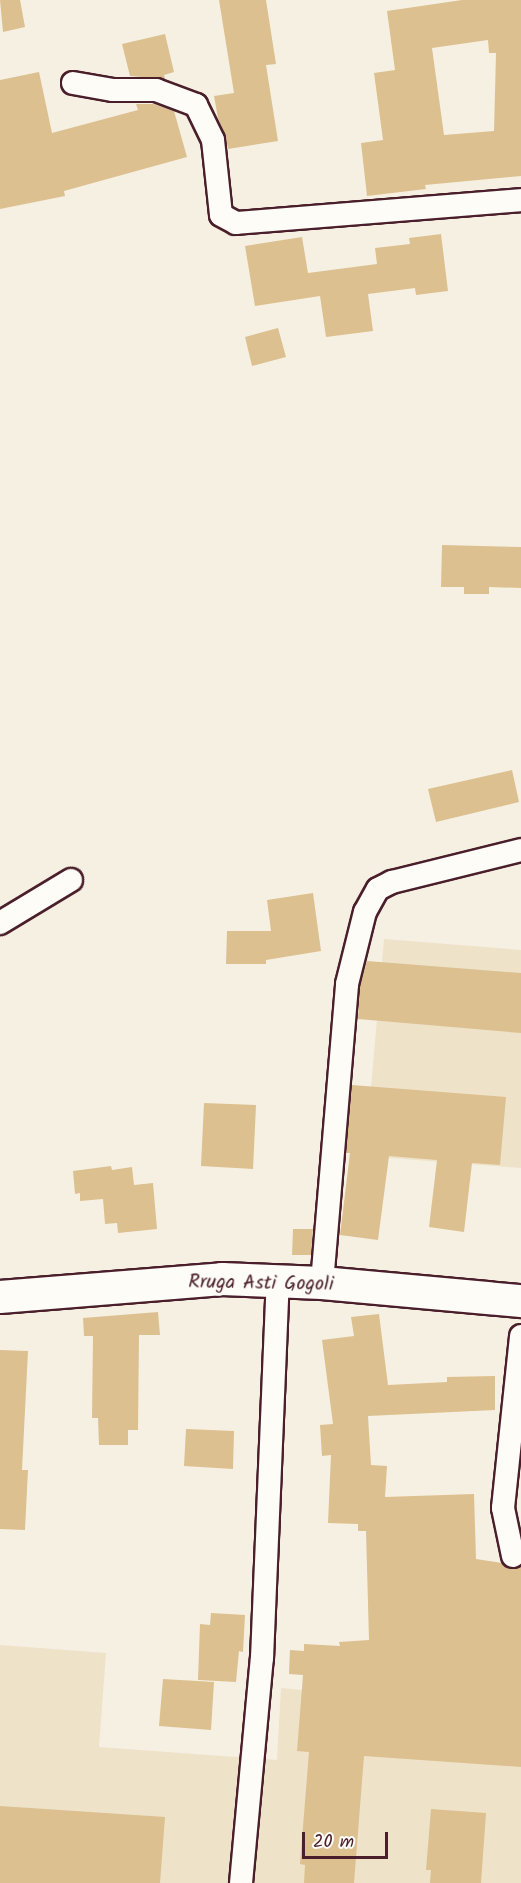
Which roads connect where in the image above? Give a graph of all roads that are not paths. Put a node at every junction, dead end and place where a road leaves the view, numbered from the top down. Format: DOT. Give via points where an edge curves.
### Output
graph roads {
  1 [pos="73,83"];
  2 [pos="521,200"];
  3 [pos="521,850"];
  4 [pos="71,880"];
  5 [pos="0,923"];
  6 [pos="278,1282"];
  7 [pos="322,1283"];
  8 [pos="0,1297"];
  9 [pos="521,1301"];
  10 [pos="521,1336"];
  11 [pos="513,1556"];
  12 [pos="241,1883"];
  1 -- 2 [label="street" via="112,90 156,90 196,105 213,140 221,215 236,223"];
  3 -- 7 [label="street" via="392,882 378,889 365,912 347,984"];
  4 -- 5 [label="street"];
  6 -- 7 [label="street, Rruga Asti Gogoli"];
  6 -- 8 [label="street, Rruga Asti Gogoli" via="222,1279"];
  6 -- 12 [label="street" via="262,1658"];
  7 -- 9 [label="street, Rruga Asti Gogoli"];
  10 -- 11 [label="street" via="503,1508"];
}
